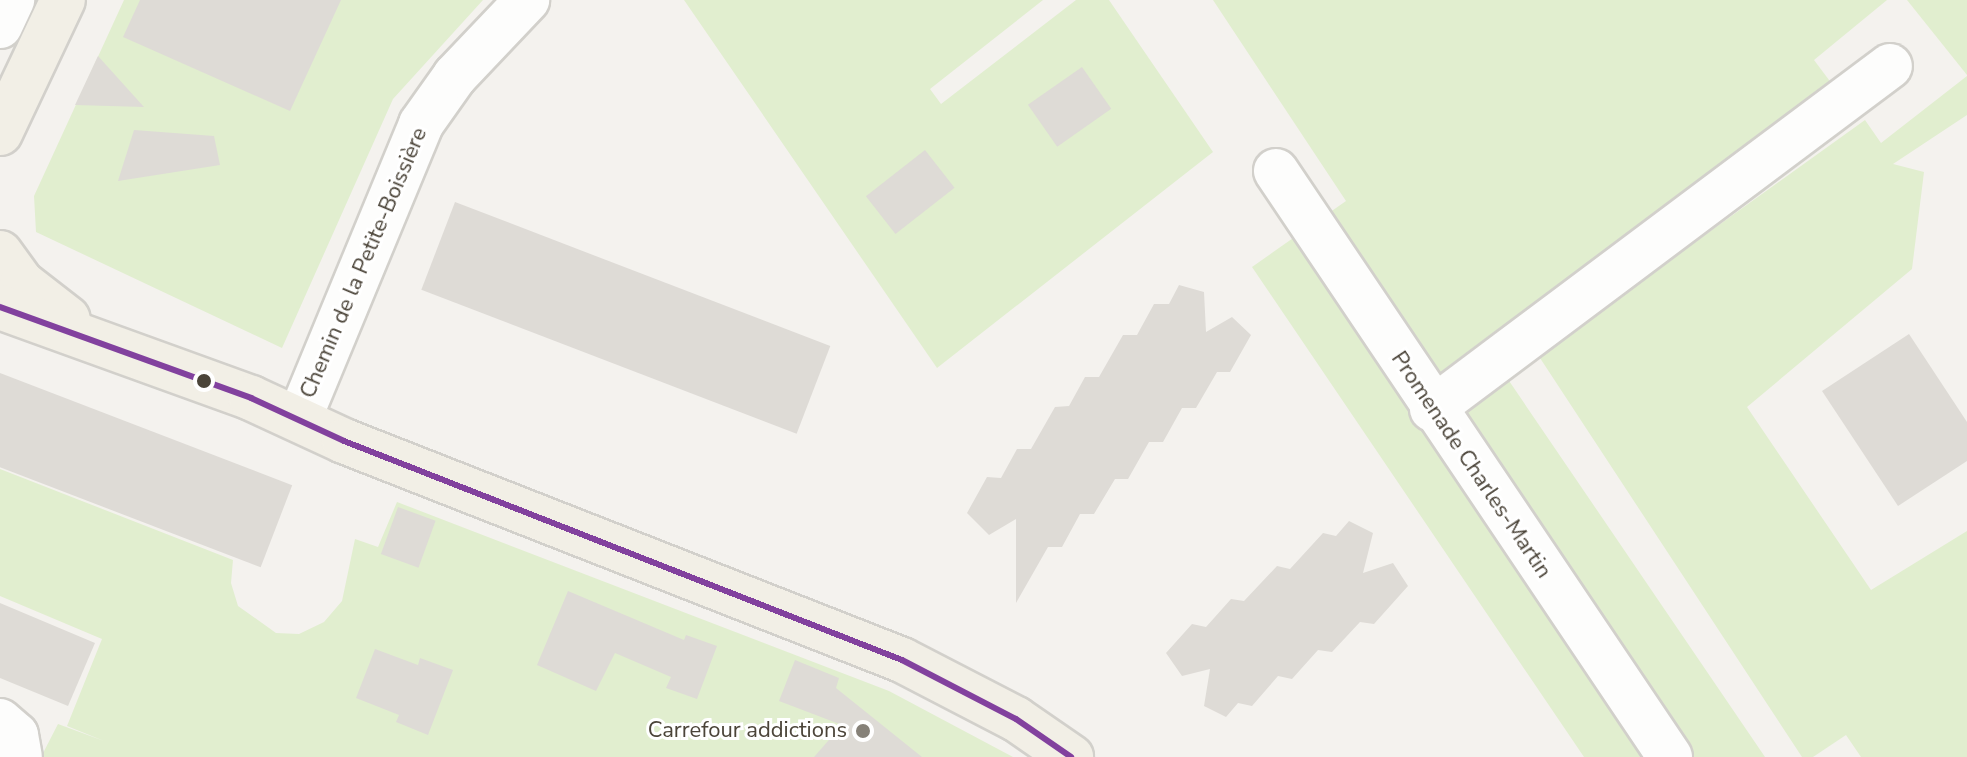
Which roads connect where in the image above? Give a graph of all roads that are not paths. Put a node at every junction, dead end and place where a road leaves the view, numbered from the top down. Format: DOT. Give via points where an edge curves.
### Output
graph roads {
  1 [pos="12,0"];
  2 [pos="63,0"];
  3 [pos="527,0"];
  4 [pos="0,26"];
  5 [pos="1890,66"];
  6 [pos="1,133"];
  7 [pos="1276,171"];
  8 [pos="0,253"];
  9 [pos="0,307"];
  10 [pos="126,351"];
  11 [pos="1432,409"];
  12 [pos="299,419"];
  13 [pos="0,721"];
  14 [pos="20,757"];
  15 [pos="1071,757"];
  16 [pos="1670,757"];
  1 -- 4 [label="street"];
  2 -- 6 [label="main road"];
  3 -- 12 [label="street, Chemin de la Petite-Boissière" via="455,76 421,124"];
  5 -- 11 [label="street"];
  7 -- 11 [label="street, Promenade Charles-Martin"];
  8 -- 10 [label="main road" via="22,283 60,314"];
  9 -- 10 [label="main road"];
  10 -- 12 [label="main road"];
  11 -- 16 [label="street, Promenade Charles-Martin"];
  12 -- 15 [label="main road" via="902,660 1016,719"];
  13 -- 14 [label="street" via="16,735"];
}
